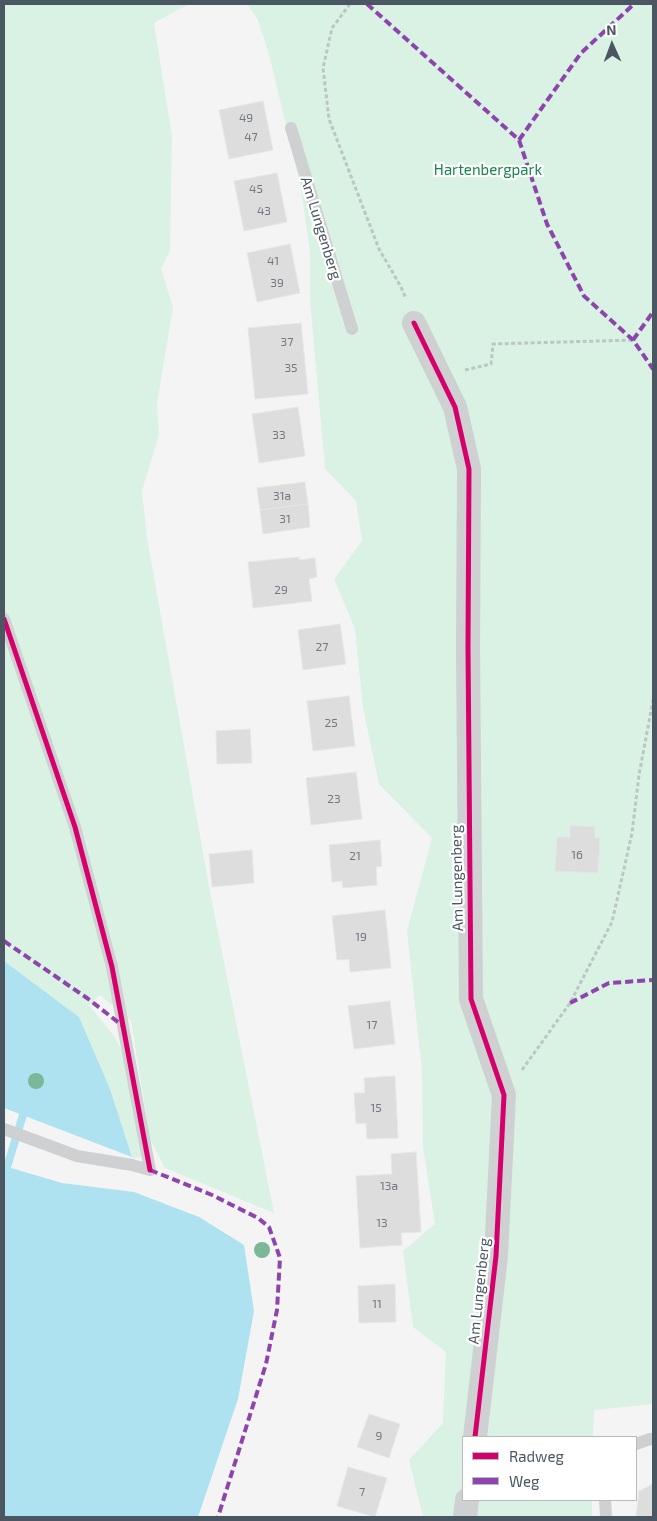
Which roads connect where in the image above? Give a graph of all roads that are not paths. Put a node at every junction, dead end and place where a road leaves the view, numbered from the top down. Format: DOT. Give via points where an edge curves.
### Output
graph roads {
  1 [pos="291,128"];
  2 [pos="414,324"];
  3 [pos="352,329"];
  4 [pos="4,620"];
  5 [pos="4,1129"];
  6 [pos="474,1436"];
  7 [pos="653,1439"];
  8 [pos="637,1444"];
  9 [pos="467,1501"];
  10 [pos="605,1501"];
  11 [pos="465,1517"];
  12 [pos="606,1517"];
  1 -- 3 [label="lane, Am Lungenberg"];
  2 -- 6 [label="street, Am Lungenberg" via="455,407 469,469 471,999 504,1095 496,1256"];
  4 -- 5 [label="lane" via="75,828 108,949 150,1170 77,1156"];
  7 -- 8 [label="lane"];
  9 -- 11 [label="street"];
  10 -- 12 [label="lane"];
}
